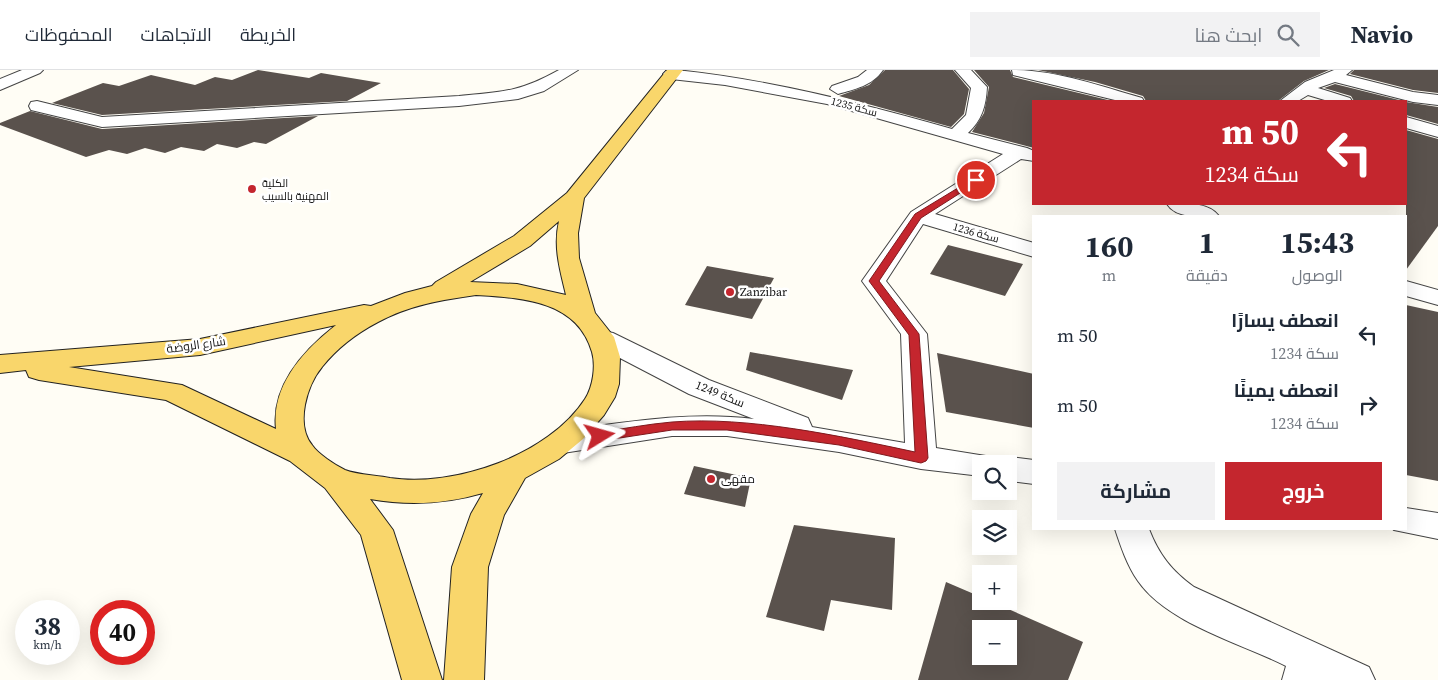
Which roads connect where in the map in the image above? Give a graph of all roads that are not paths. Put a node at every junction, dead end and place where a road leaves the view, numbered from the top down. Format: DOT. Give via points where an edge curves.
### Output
graph roads {
  1 [pos="35,70"];
  2 [pos="570,70"];
  3 [pos="875,70"];
  4 [pos="964,70"];
  5 [pos="673,72"];
  6 [pos="1018,72"];
  7 [pos="1339,74"];
  8 [pos="822,82"];
  9 [pos="0,85"];
  10 [pos="1306,88"];
  11 [pos="833,94"];
  12 [pos="1132,100"];
  13 [pos="1289,100"];
  14 [pos="1341,100"];
  15 [pos="1438,100"];
  16 [pos="37,106"];
  17 [pos="1407,122"];
  18 [pos="1438,132"];
  19 [pos="955,135"];
  20 [pos="1027,155"];
  21 [pos="574,197"];
  22 [pos="1180,205"];
  23 [pos="1205,215"];
  24 [pos="918,216"];
  25 [pos="1032,249"];
  26 [pos="1407,288"];
  27 [pos="433,294"];
  28 [pos="1438,298"];
  29 [pos="390,307"];
  30 [pos="583,314"];
  31 [pos="604,339"];
  32 [pos="0,364"];
  33 [pos="839,440"];
  34 [pos="563,442"];
  35 [pos="301,453"];
  36 [pos="921,458"];
  37 [pos="972,464"];
  38 [pos="1017,470"];
  39 [pos="513,472"];
  40 [pos="1032,472"];
  41 [pos="336,479"];
  42 [pos="1407,521"];
  43 [pos="1438,526"];
  44 [pos="1132,530"];
  45 [pos="1305,668"];
  46 [pos="422,680"];
  47 [pos="464,680"];
  48 [pos="1355,680"];
  1 -- 9 [label="street"];
  2 -- 16 [label="street" via="538,88 512,96 459,101 102,122"];
  3 -- 11 [label="street" via="861,82"];
  4 -- 19 [label="street" via="978,88 978,108 972,122"];
  5 -- 11 [label="street, سكة 1235"];
  5 -- 21 [label="main road"];
  6 -- 12 [label="street"];
  7 -- 10 [label="street"];
  7 -- 15 [label="street" via="1413,97"];
  8 -- 11 [label="street"];
  10 -- 13 [label="street"];
  10 -- 14 [label="street"];
  11 -- 19 [label="street, سكة 1235"];
  17 -- 18 [label="street"];
  19 -- 20 [label="street, سكة 1235"];
  20 -- 24 [label="street"];
  21 -- 27 [label="main road" via="522,241"];
  21 -- 30 [label="main road" via="567,233 568,258"];
  22 -- 23 [label="street"];
  24 -- 25 [label="street, سكة 1236"];
  24 -- 36 [label="street" via="874,281 914,334"];
  26 -- 28 [label="street"];
  27 -- 29 [label="main road"];
  27 -- 30 [label="main road" via="476,288 517,289 554,298"];
  29 -- 32 [label="main road, شارع الروضة" via="200,347"];
  29 -- 35 [label="main road" via="350,327 318,353 296,384 288,420"];
  30 -- 31 [label="main road"];
  31 -- 33 [label="street, سكة 1249" via="699,387"];
  31 -- 34 [label="main road" via="609,371 596,407"];
  32 -- 35 [label="main road, شارع الروضة" via="172,392"];
  33 -- 34 [label="street, سكة 1249" via="727,426 672,426"];
  33 -- 36 [label="street, سكة 1249"];
  34 -- 39 [label="main road"];
  35 -- 41 [label="main road, شارع الروضة"];
  36 -- 37 [label="street, سكة 1249"];
  38 -- 40 [label="street"];
  39 -- 41 [label="main road" via="452,489 389,492"];
  39 -- 47 [label="main road" via="488,514 470,567"];
  41 -- 46 [label="main road" via="376,530"];
  42 -- 43 [label="street"];
  44 -- 45 [label="street" via="1145,564 1159,581 1200,610"];
  45 -- 48 [label="street"];
}
